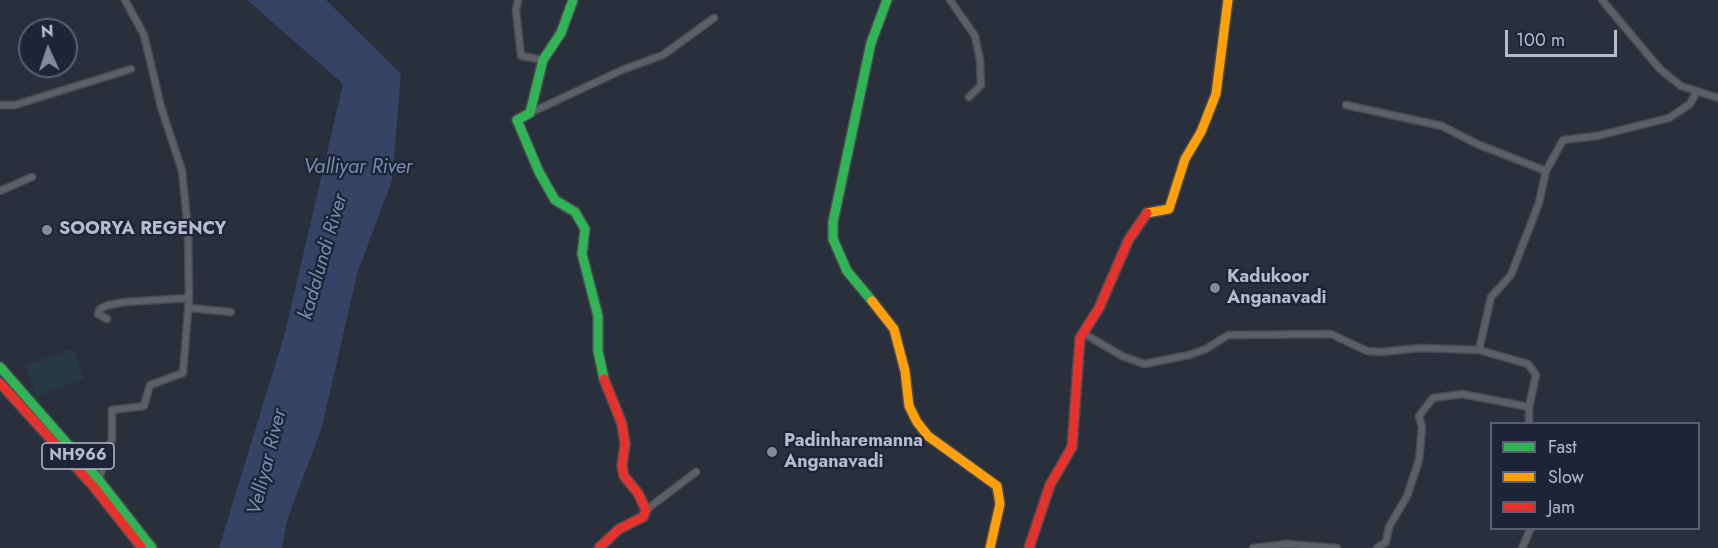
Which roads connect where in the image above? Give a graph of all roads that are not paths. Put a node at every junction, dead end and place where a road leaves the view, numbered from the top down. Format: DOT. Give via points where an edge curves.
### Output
graph roads {
  1 [pos="125,0"];
  2 [pos="518,0"];
  3 [pos="573,0"];
  4 [pos="887,0"];
  5 [pos="950,0"];
  6 [pos="1228,0"];
  7 [pos="1602,0"];
  8 [pos="714,18"];
  9 [pos="543,60"];
  10 [pos="131,69"];
  11 [pos="1697,91"];
  12 [pos="969,97"];
  13 [pos="1718,98"];
  14 [pos="0,105"];
  15 [pos="1346,105"];
  16 [pos="530,113"];
  17 [pos="1546,171"];
  18 [pos="32,177"];
  19 [pos="0,191"];
  20 [pos="189,298"];
  21 [pos="188,308"];
  22 [pos="231,312"];
  23 [pos="107,319"];
  24 [pos="1083,333"];
  25 [pos="1479,350"];
  26 [pos="0,367"];
  27 [pos="0,383"];
  28 [pos="1529,406"];
  29 [pos="1529,422"];
  30 [pos="696,472"];
  31 [pos="98,479"];
  32 [pos="646,510"];
  33 [pos="1530,530"];
  34 [pos="142,548"];
  35 [pos="152,548"];
  36 [pos="599,548"];
  37 [pos="990,548"];
  38 [pos="1029,548"];
  39 [pos="1253,548"];
  40 [pos="1337,548"];
  41 [pos="1377,548"];
  42 [pos="1522,548"];
  1 -- 20 [label="street" via="144,35 161,107 182,171"];
  2 -- 9 [label="street" via="520,56"];
  3 -- 9 [label="main road" via="561,33"];
  4 -- 37 [label="main road" via="871,43 855,112 833,239 847,271 894,328 909,406 917,422 928,436 997,486 1000,504"];
  5 -- 12 [label="street" via="975,36 980,60 981,85"];
  6 -- 24 [label="main road" via="1216,94 1185,159 1174,200 1169,209 1148,212 1135,230 1116,264 1099,308"];
  7 -- 11 [label="street" via="1660,69 1681,86"];
  8 -- 16 [label="street" via="663,55"];
  9 -- 16 [label="main road"];
  10 -- 14 [label="street" via="15,105"];
  11 -- 13 [label="street"];
  11 -- 17 [label="street" via="1690,104 1669,118 1563,140"];
  15 -- 17 [label="street" via="1442,126"];
  16 -- 32 [label="main road" via="518,120 539,172 555,200 575,212 585,229 582,254 598,316 602,374 622,424 624,476"];
  17 -- 25 [label="street" via="1539,203 1511,274 1491,297"];
  18 -- 19 [label="street"];
  20 -- 21 [label="street"];
  20 -- 23 [label="street" via="108,305 99,309 98,314"];
  21 -- 22 [label="street"];
  21 -- 31 [label="street" via="183,373 150,385 144,406 112,410 112,439"];
  24 -- 25 [label="street" via="1122,357 1144,364 1189,355 1228,335 1331,334 1367,351 1381,352 1420,348"];
  24 -- 38 [label="main road" via="1072,447 1050,485"];
  25 -- 28 [label="street" via="1528,364 1536,375"];
  26 -- 31 [label="main road, NH966"];
  27 -- 34 [label="main road, NH966" via="94,487"];
  28 -- 29 [label="street"];
  28 -- 41 [label="street" via="1462,394 1433,398 1419,416 1419,460 1407,496 1389,527 1386,542"];
  30 -- 32 [label="street"];
  31 -- 35 [label="main road, NH966"];
  32 -- 36 [label="main road" via="643,517 619,529"];
  33 -- 42 [label="street"];
  39 -- 40 [label="street" via="1287,544"];
}
